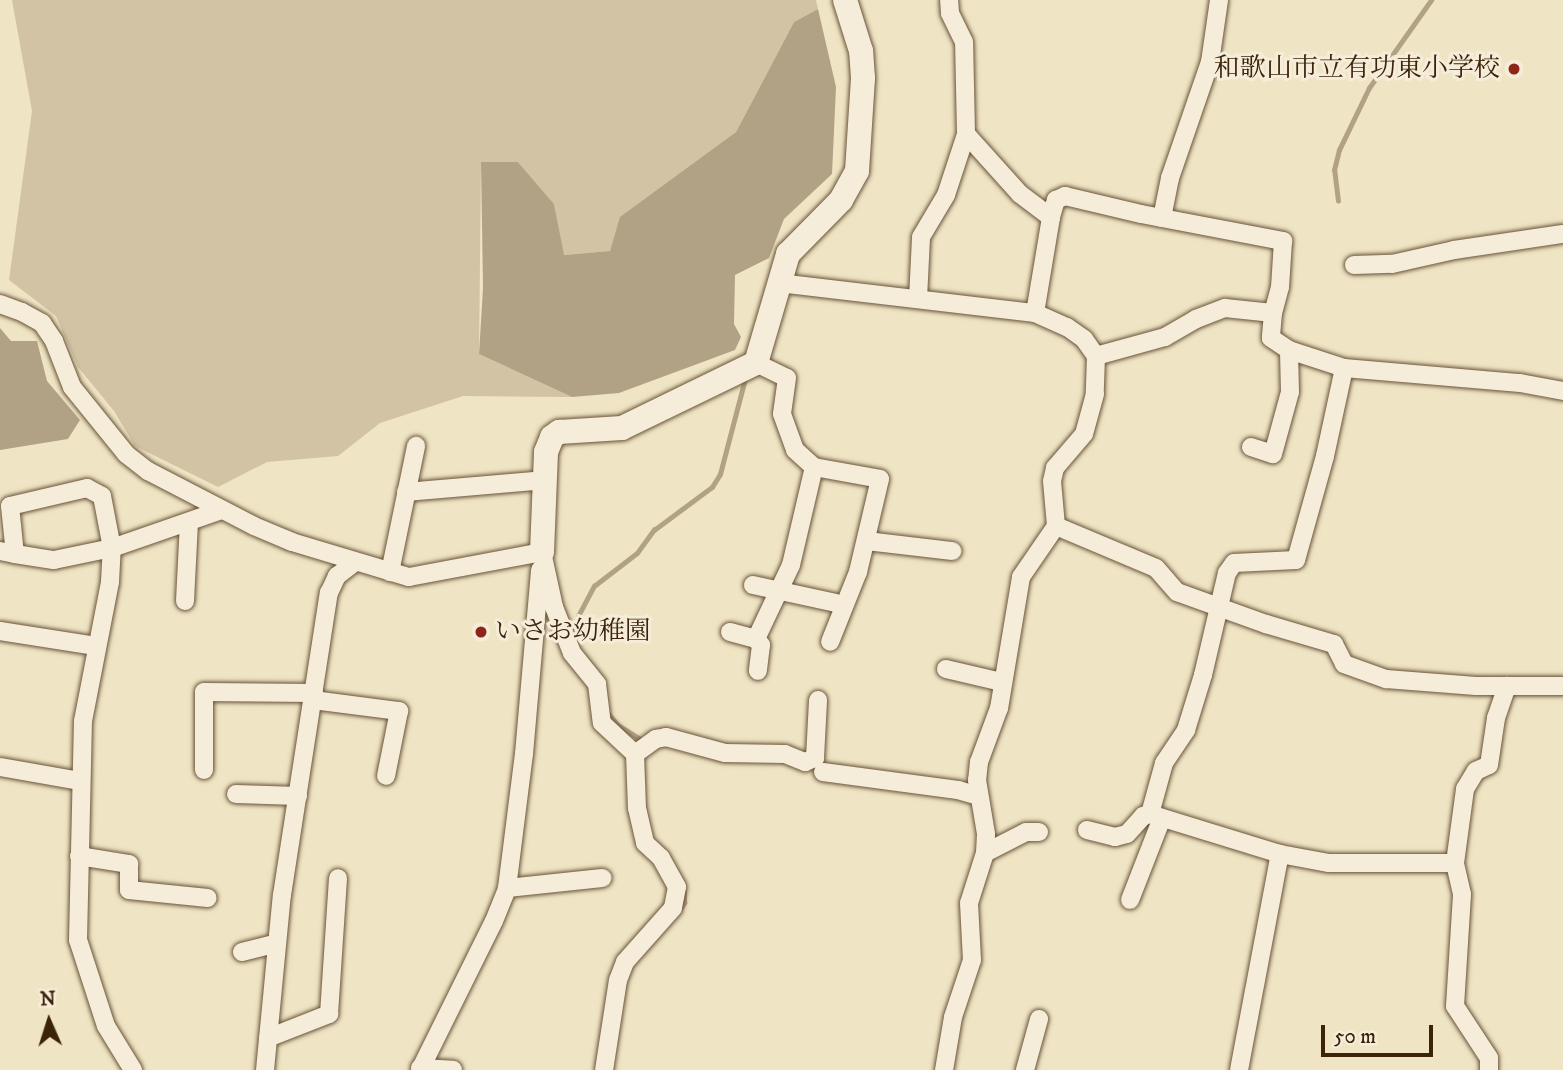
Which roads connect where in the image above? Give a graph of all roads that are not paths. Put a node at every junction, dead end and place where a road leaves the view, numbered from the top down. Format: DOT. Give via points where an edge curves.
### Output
graph roads {
  1 [pos="845,0"];
  2 [pos="949,0"];
  3 [pos="1219,0"];
  4 [pos="966,134"];
  5 [pos="1051,217"];
  6 [pos="1162,218"];
  7 [pos="1563,234"];
  8 [pos="1354,265"];
  9 [pos="779,283"];
  10 [pos="918,299"];
  11 [pos="0,304"];
  12 [pos="1035,313"];
  13 [pos="1273,313"];
  14 [pos="1289,350"];
  15 [pos="1096,356"];
  16 [pos="756,363"];
  17 [pos="1344,368"];
  18 [pos="1563,391"];
  19 [pos="416,446"];
  20 [pos="1251,447"];
  21 [pos="814,467"];
  22 [pos="545,480"];
  23 [pos="406,492"];
  24 [pos="222,510"];
  25 [pos="189,523"];
  26 [pos="1056,526"];
  27 [pos="867,541"];
  28 [pos="112,548"];
  29 [pos="952,551"];
  30 [pos="542,552"];
  31 [pos="8,553"];
  32 [pos="355,562"];
  33 [pos="390,572"];
  34 [pos="753,585"];
  35 [pos="779,591"];
  36 [pos="184,601"];
  37 [pos="836,604"];
  38 [pos="1220,607"];
  39 [pos="0,631"];
  40 [pos="730,632"];
  41 [pos="756,639"];
  42 [pos="830,642"];
  43 [pos="96,646"];
  44 [pos="946,669"];
  45 [pos="758,671"];
  46 [pos="1002,682"];
  47 [pos="1507,686"];
  48 [pos="1563,686"];
  49 [pos="314,696"];
  50 [pos="818,700"];
  51 [pos="635,754"];
  52 [pos="0,767"];
  53 [pos="204,770"];
  54 [pos="823,772"];
  55 [pos="386,776"];
  56 [pos="79,781"];
  57 [pos="236,794"];
  58 [pos="298,796"];
  59 [pos="979,796"];
  60 [pos="1156,816"];
  61 [pos="1087,830"];
  62 [pos="1039,832"];
  63 [pos="985,853"];
  64 [pos="1280,854"];
  65 [pos="79,856"];
  66 [pos="1455,863"];
  67 [pos="338,878"];
  68 [pos="602,878"];
  69 [pos="507,888"];
  70 [pos="208,898"];
  71 [pos="1130,900"];
  72 [pos="277,943"];
  73 [pos="242,952"];
  74 [pos="1039,1019"];
  75 [pos="268,1038"];
  76 [pos="420,1069"];
  77 [pos="133,1070"];
  78 [pos="265,1070"];
  79 [pos="453,1070"];
  80 [pos="604,1070"];
  81 [pos="944,1070"];
  82 [pos="1025,1070"];
  83 [pos="1240,1070"];
  84 [pos="1489,1070"];
  1 -- 9 [label="street" via="861,51 863,78 857,171 841,200 788,254"];
  2 -- 4 [label="street" via="964,42"];
  3 -- 6 [label="street" via="1210,62 1170,178"];
  4 -- 5 [label="street" via="1020,194"];
  4 -- 10 [label="street" via="946,195 921,237"];
  5 -- 6 [label="street" via="1056,200 1065,196"];
  5 -- 12 [label="street"];
  6 -- 13 [label="street" via="1283,241"];
  7 -- 8 [label="street" via="1392,264"];
  9 -- 10 [label="street"];
  9 -- 16 [label="street"];
  10 -- 12 [label="street"];
  11 -- 24 [label="street" via="42,323 72,387 126,454 148,471"];
  12 -- 15 [label="street" via="1067,327 1084,339"];
  13 -- 14 [label="street" via="1271,338"];
  13 -- 15 [label="street" via="1225,308 1165,337"];
  14 -- 17 [label="street"];
  14 -- 20 [label="street" via="1290,391 1273,454"];
  15 -- 26 [label="street" via="1095,394 1084,433 1055,468"];
  16 -- 21 [label="street" via="786,378 782,414 795,450"];
  16 -- 22 [label="street" via="622,428 559,432 546,452"];
  17 -- 18 [label="street"];
  17 -- 38 [label="street" via="1296,560 1234,564 1227,573"];
  19 -- 23 [label="street"];
  21 -- 27 [label="street" via="880,479"];
  21 -- 35 [label="street" via="791,565"];
  22 -- 23 [label="street"];
  22 -- 30 [label="street"];
  23 -- 33 [label="street"];
  24 -- 25 [label="street"];
  24 -- 32 [label="street" via="292,542"];
  25 -- 28 [label="street"];
  25 -- 36 [label="street"];
  26 -- 38 [label="street" via="1156,568 1178,592"];
  26 -- 46 [label="street" via="1021,577"];
  27 -- 29 [label="street"];
  27 -- 42 [label="street"];
  28 -- 31 [label="street" via="54,560"];
  28 -- 31 [label="street" via="102,496 87,488 10,506"];
  28 -- 43 [label="street" via="110,582"];
  30 -- 33 [label="street" via="409,578"];
  30 -- 51 [label="street" via="554,607 572,653 597,684 602,723"];
  30 -- 69 [label="street"];
  32 -- 33 [label="street"];
  32 -- 49 [label="street" via="337,576 329,593"];
  34 -- 35 [label="street"];
  35 -- 37 [label="street"];
  35 -- 41 [label="street"];
  38 -- 47 [label="street" via="1334,643 1344,664 1386,680"];
  38 -- 60 [label="street" via="1186,730 1164,764"];
  39 -- 43 [label="street"];
  40 -- 41 [label="street"];
  41 -- 45 [label="street" via="761,645"];
  43 -- 56 [label="street" via="83,721"];
  44 -- 46 [label="street"];
  46 -- 59 [label="street" via="999,708 979,762"];
  47 -- 48 [label="street"];
  47 -- 66 [label="street" via="1496,718 1489,765 1476,771 1465,789"];
  49 -- 53 [label="street" via="204,692"];
  49 -- 55 [label="street" via="399,711"];
  49 -- 58 [label="street"];
  50 -- 51 [label="street" via="815,758 805,762 785,754 724,753 667,737"];
  51 -- 80 [label="street" via="637,808 645,843 669,871 677,898 625,962"];
  52 -- 56 [label="street"];
  54 -- 59 [label="street"];
  56 -- 65 [label="street"];
  57 -- 58 [label="street"];
  58 -- 72 [label="street"];
  59 -- 63 [label="street"];
  60 -- 61 [label="street" via="1143,816 1127,834 1115,837"];
  60 -- 64 [label="street"];
  60 -- 71 [label="street"];
  62 -- 63 [label="street" via="1026,832"];
  63 -- 81 [label="street" via="970,903 972,960 953,1017"];
  64 -- 66 [label="street" via="1329,863"];
  64 -- 83 [label="street"];
  65 -- 70 [label="street" via="129,864 129,890"];
  65 -- 77 [label="street" via="78,940 106,1026"];
  66 -- 84 [label="street" via="1462,894 1455,1006 1489,1058"];
  67 -- 75 [label="street" via="329,1014"];
  68 -- 69 [label="street"];
  69 -- 76 [label="street"];
  72 -- 73 [label="street"];
  72 -- 75 [label="street"];
  74 -- 82 [label="street"];
  75 -- 78 [label="street"];
  76 -- 79 [label="street"];
}
